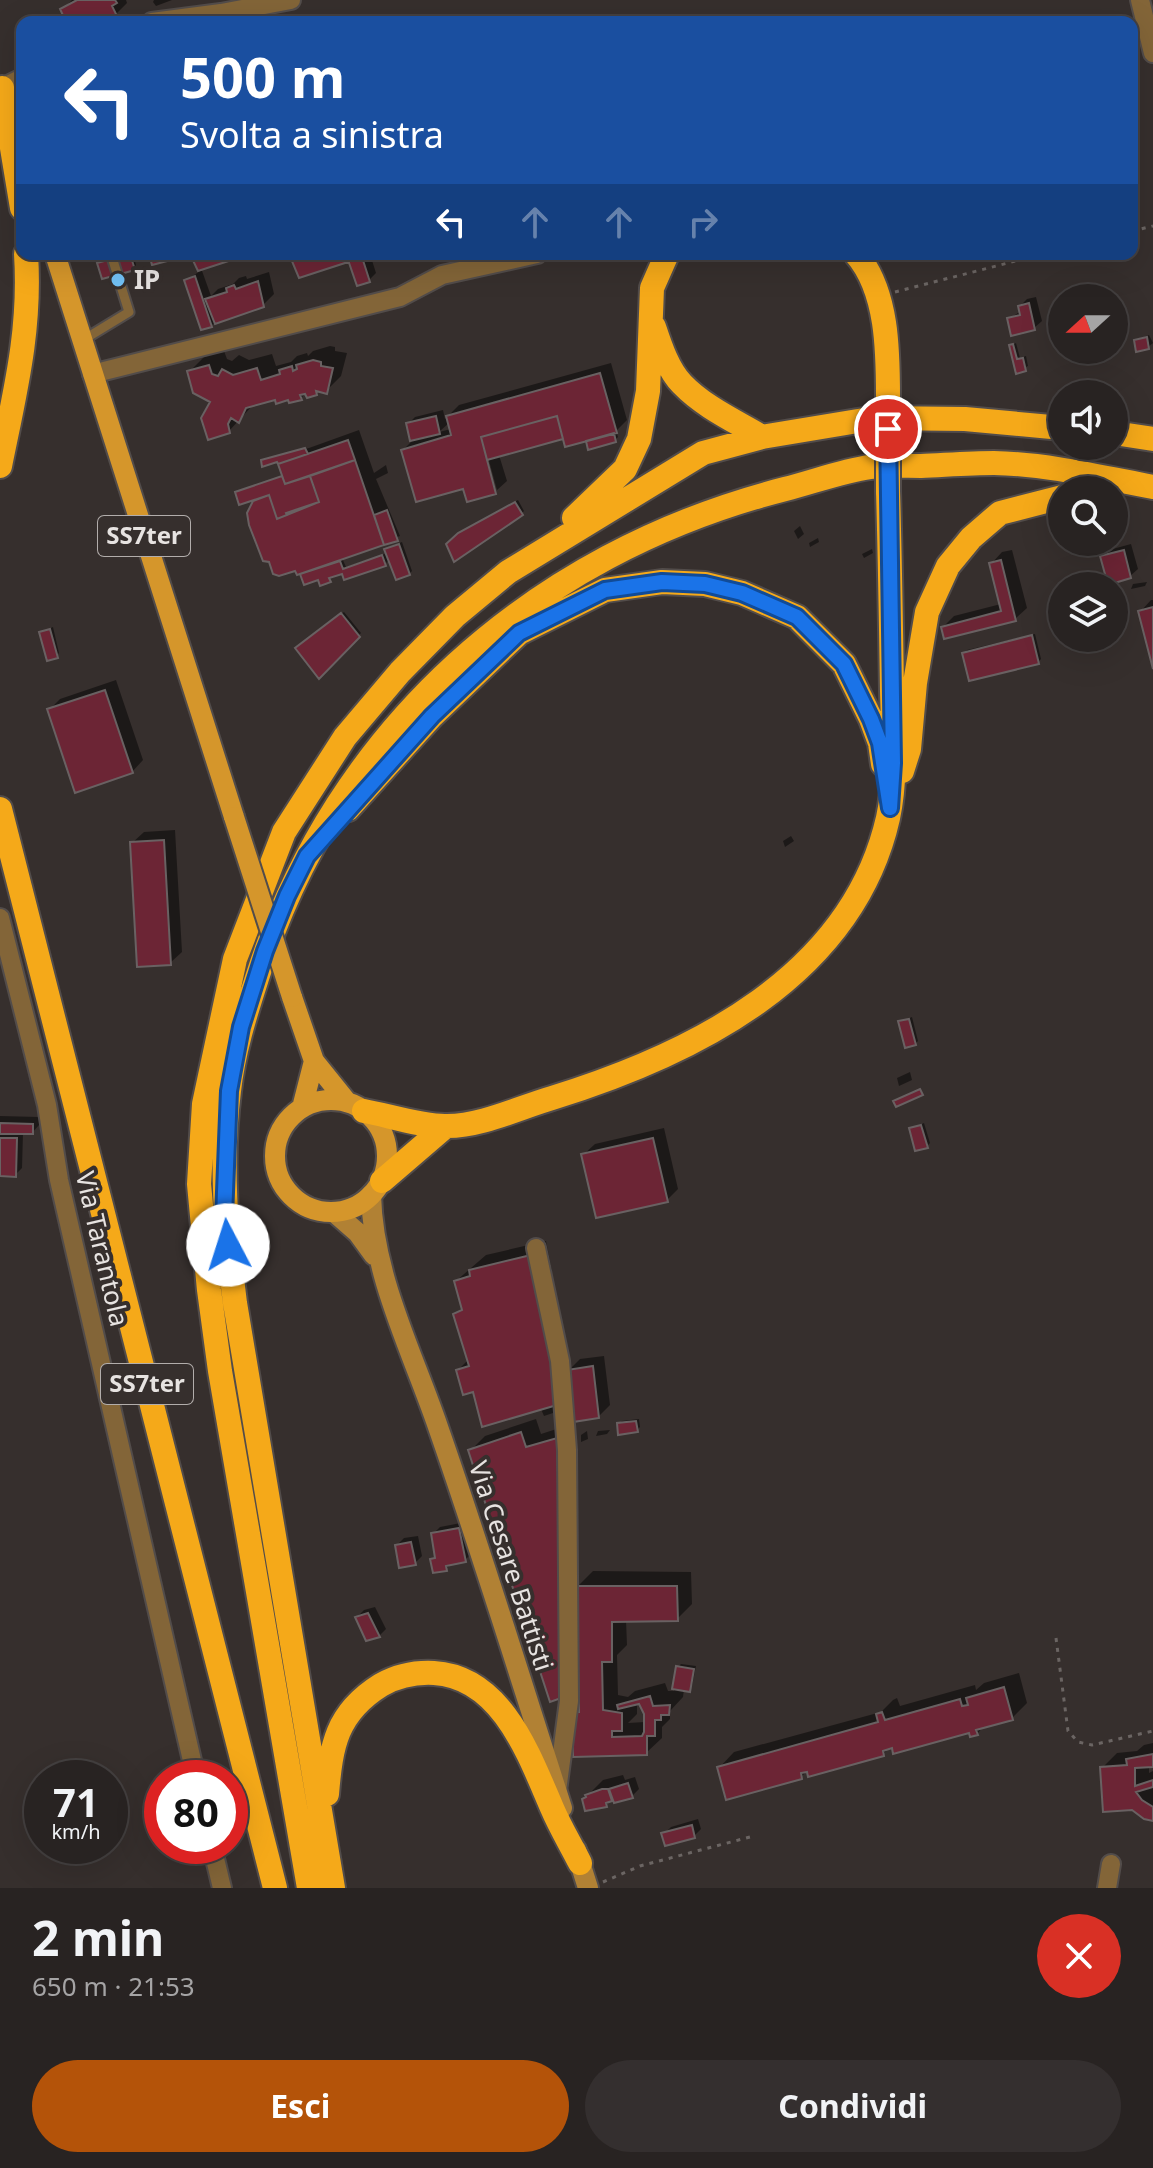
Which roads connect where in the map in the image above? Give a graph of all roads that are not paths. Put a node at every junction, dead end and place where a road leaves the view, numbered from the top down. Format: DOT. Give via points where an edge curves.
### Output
graph roads {
  1 [pos="291,0"];
  2 [pos="1145,4"];
  3 [pos="198,16"];
  4 [pos="1153,53"];
  5 [pos="8,83"];
  6 [pos="16,122"];
  7 [pos="16,154"];
  8 [pos="26,260"];
  9 [pos="57,260"];
  10 [pos="113,260"];
  11 [pos="510,260"];
  12 [pos="664,260"];
  13 [pos="859,260"];
  14 [pos="650,317"];
  15 [pos="83,340"];
  16 [pos="92,374"];
  17 [pos="1048,427"];
  18 [pos="1128,435"];
  19 [pos="762,437"];
  20 [pos="1153,439"];
  21 [pos="0,466"];
  22 [pos="1153,490"];
  23 [pos="1128,492"];
  24 [pos="1048,501"];
  25 [pos="537,553"];
  26 [pos="890,808"];
  27 [pos="0,809"];
  28 [pos="307,856"];
  29 [pos="0,918"];
  30 [pos="314,1061"];
  31 [pos="355,1106"];
  32 [pos="302,1108"];
  33 [pos="446,1126"];
  34 [pos="376,1188"];
  35 [pos="334,1212"];
  36 [pos="536,1248"];
  37 [pos="378,1262"];
  38 [pos="192,1760"];
  39 [pos="557,1791"];
  40 [pos="580,1863"];
  41 [pos="216,1864"];
  42 [pos="1111,1864"];
  43 [pos="595,1885"];
  44 [pos="325,1887"];
  45 [pos="222,1888"];
  46 [pos="275,1888"];
  47 [pos="1107,1888"];
  1 -- 3 [label="street"];
  2 -- 4 [label="street"];
  5 -- 6 [label="main road"];
  5 -- 7 [label="highway"];
  8 -- 21 [label="highway" via="25,345"];
  9 -- 15 [label="main road, SS7ter"];
  10 -- 15 [label="lane" via="129,312"];
  11 -- 16 [label="street" via="442,275 400,297"];
  12 -- 14 [label="highway" via="652,288"];
  13 -- 26 [label="highway, bridge" via="876,292 888,346"];
  14 -- 19 [label="highway" via="680,383"];
  14 -- 25 [label="highway" via="648,391 639,439 625,469"];
  15 -- 16 [label="main road, SS7ter"];
  16 -- 30 [label="main road, SS7ter, bridge"];
  17 -- 19 [label="highway" via="876,418"];
  18 -- 20 [label="highway"];
  19 -- 25 [label="highway" via="703,453"];
  22 -- 23 [label="highway"];
  22 -- 28 [label="highway" via="1087,474 997,463 869,467 682,521 594,563 486,637 408,711 355,777"];
  24 -- 26 [label="highway" via="1000,513 948,566 927,612 909,749"];
  25 -- 44 [label="highway" via="455,616 400,672 345,737 284,832 235,959 204,1104 199,1184 209,1290"];
  26 -- 28 [label="highway" via="871,719 844,664 797,617 742,593 662,582 605,590 519,633 432,716"];
  26 -- 33 [label="highway" via="865,881 846,917 812,956 760,1001 708,1034 617,1074 480,1121"];
  27 -- 46 [label="highway, SS7ter"];
  28 -- 44 [label="highway" via="265,951 241,1027 229,1091 224,1217"];
  29 -- 38 [label="street, Via Tarantola" via="47,1105 59,1180"];
  30 -- 31 [label="main road"];
  30 -- 32 [label="main road"];
  31 -- 32 [label="main road" via="323,1100"];
  31 -- 33 [label="highway"];
  31 -- 34 [label="main road" via="377,1125 385,1142 387,1162"];
  32 -- 35 [label="main road" via="278,1136 277,1173 299,1202"];
  33 -- 34 [label="highway"];
  34 -- 35 [label="main road" via="354,1207"];
  34 -- 37 [label="main road, Via Cesare Battisti" via="372,1226"];
  35 -- 37 [label="main road, Via Cesare Battisti" via="358,1233"];
  36 -- 39 [label="street" via="560,1361 567,1450 569,1701"];
  37 -- 39 [label="main road, Via Cesare Battisti" via="439,1428"];
  39 -- 40 [label="main road, Via Cesare Battisti"];
  40 -- 43 [label="main road, Via Cesare Battisti"];
  40 -- 44 [label="highway" via="506,1716 468,1683 448,1674 418,1673 389,1680 365,1695 342,1720 330,1758 327,1798 334,1851"];
  41 -- 45 [label="street"];
  42 -- 47 [label="street"];
}
